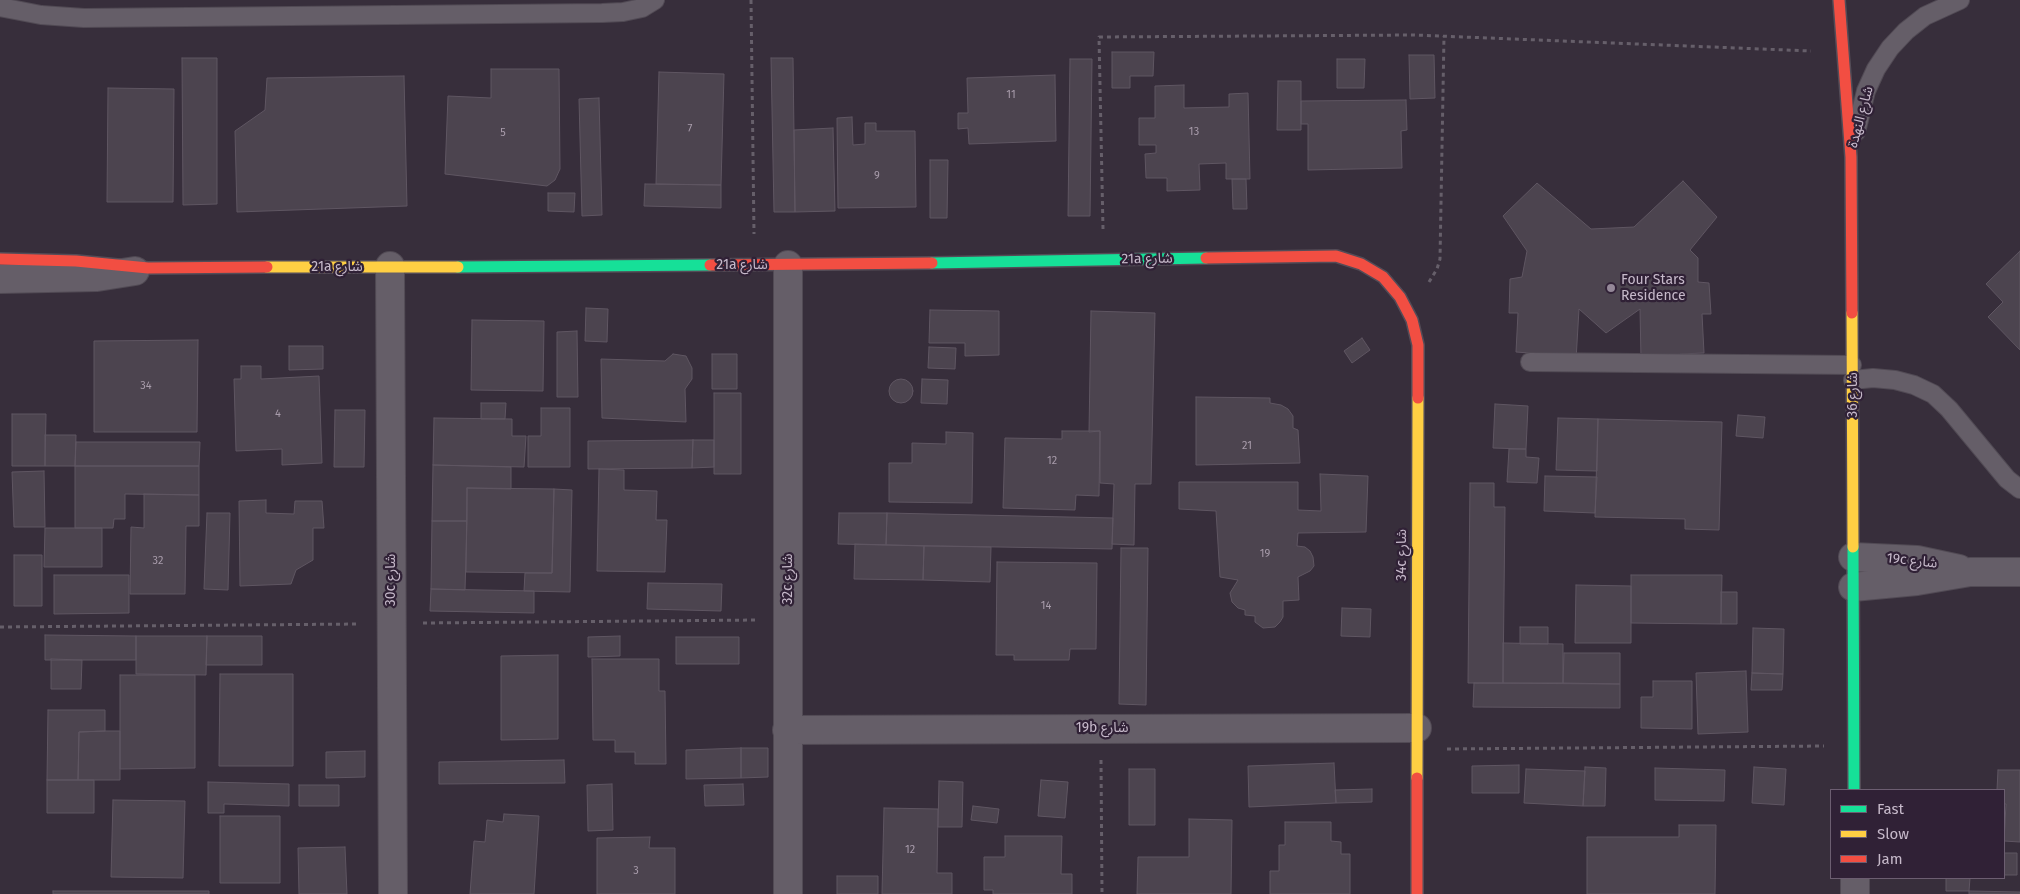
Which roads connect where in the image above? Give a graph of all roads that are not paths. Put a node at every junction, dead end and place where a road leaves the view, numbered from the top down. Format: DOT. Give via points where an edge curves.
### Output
graph roads {
  1 [pos="655,0"];
  2 [pos="1839,0"];
  3 [pos="1960,0"];
  4 [pos="0,7"];
  5 [pos="1851,157"];
  6 [pos="1336,256"];
  7 [pos="0,259"];
  8 [pos="788,264"];
  9 [pos="390,266"];
  10 [pos="148,268"];
  11 [pos="0,279"];
  12 [pos="1530,362"];
  13 [pos="1853,372"];
  14 [pos="2020,489"];
  15 [pos="1853,557"];
  16 [pos="1970,572"];
  17 [pos="2020,572"];
  18 [pos="1853,587"];
  19 [pos="787,730"];
  20 [pos="1417,739"];
  21 [pos="1854,789"];
  22 [pos="1855,879"];
  23 [pos="393,894"];
  24 [pos="788,894"];
  25 [pos="1417,894"];
  26 [pos="1855,894"];
  1 -- 4 [label="lane" via="642,8 602,13 84,18 41,15"];
  2 -- 5 [label="street, شارع 36"];
  3 -- 5 [label="lane, شارع النهدة" via="1925,16 1890,48 1866,91"];
  5 -- 13 [label="street, شارع 36"];
  6 -- 8 [label="street, 21a شارع"];
  6 -- 20 [label="street, 34c شارع" via="1361,264 1382,278 1400,297 1412,320 1418,345"];
  7 -- 10 [label="street, 21a شارع" via="76,261"];
  8 -- 9 [label="street, 21a شارع"];
  8 -- 19 [label="street, 32c شارع"];
  9 -- 10 [label="street, 21a شارع"];
  9 -- 23 [label="street, 30c شارع"];
  10 -- 11 [label="street, 21a شارع" via="96,277"];
  12 -- 13 [label="lane"];
  13 -- 14 [label="lane" via="1914,385 1933,394 2007,479"];
  13 -- 15 [label="street, شارع 36"];
  15 -- 16 [label="street, 19c شارع" via="1930,562"];
  15 -- 18 [label="street, شارع 36"];
  16 -- 17 [label="street, 19c شارع"];
  16 -- 18 [label="street, 19c شارع"];
  18 -- 21 [label="street, شارع 36"];
  19 -- 20 [label="street, 19b شارع" via="1101,728"];
  19 -- 24 [label="street, 32c شارع"];
  20 -- 25 [label="street, 34c شارع"];
  22 -- 26 [label="street"];
}
